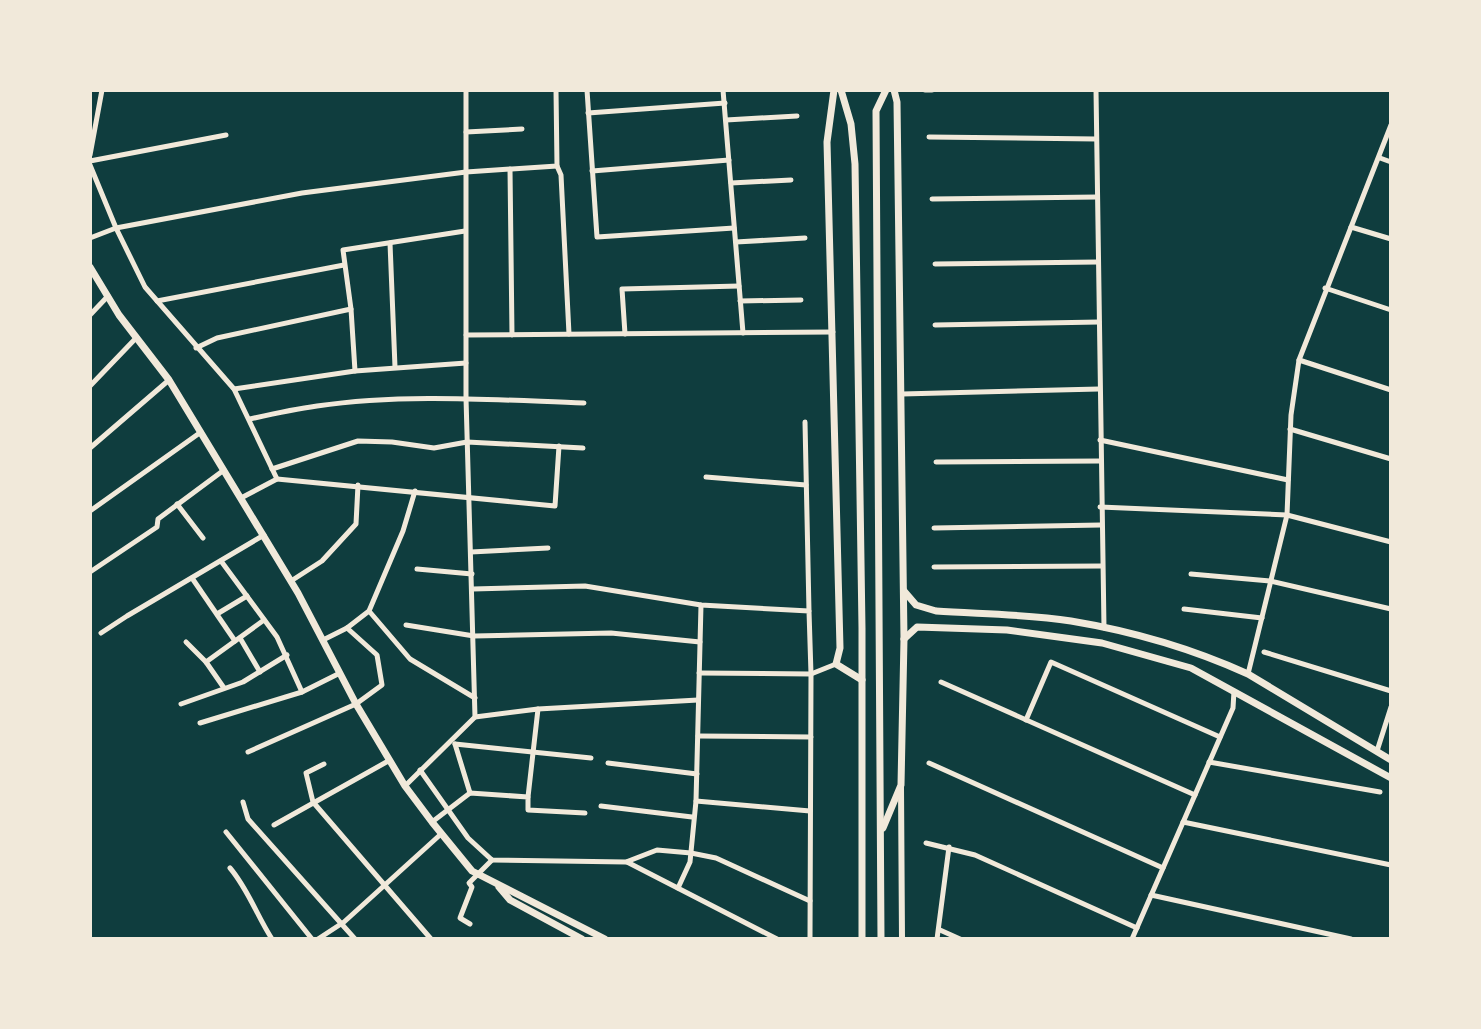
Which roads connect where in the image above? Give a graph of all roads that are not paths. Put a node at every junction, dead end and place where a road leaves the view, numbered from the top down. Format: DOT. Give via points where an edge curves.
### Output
graph roads {
  1 [pos="102,90"];
  2 [pos="466,90"];
  3 [pos="556,90"];
  4 [pos="587,90"];
  5 [pos="723,90"];
  6 [pos="834,90"];
  7 [pos="841,90"];
  8 [pos="886,90"];
  9 [pos="894,90"];
  10 [pos="925,90"];
  11 [pos="932,90"];
  12 [pos="1096,90"];
  13 [pos="725,103"];
  14 [pos="588,113"];
  15 [pos="797,116"];
  16 [pos="726,120"];
  17 [pos="1391,125"];
  18 [pos="522,129"];
  19 [pos="466,132"];
  20 [pos="226,135"];
  21 [pos="929,137"];
  22 [pos="1096,139"];
  23 [pos="90,155"];
  24 [pos="1380,158"];
  25 [pos="729,160"];
  26 [pos="1391,162"];
  27 [pos="90,163"];
  28 [pos="557,166"];
  29 [pos="510,169"];
  30 [pos="592,171"];
  31 [pos="466,172"];
  32 [pos="791,180"];
  33 [pos="731,183"];
  34 [pos="1097,197"];
  35 [pos="932,199"];
  36 [pos="1351,227"];
  37 [pos="116,228"];
  38 [pos="734,228"];
  39 [pos="465,231"];
  40 [pos="90,238"];
  41 [pos="805,238"];
  42 [pos="1391,239"];
  43 [pos="736,242"];
  44 [pos="390,243"];
  45 [pos="1098,262"];
  46 [pos="935,264"];
  47 [pos="344,265"];
  48 [pos="90,267"];
  49 [pos="739,286"];
  50 [pos="1325,288"];
  51 [pos="108,296"];
  52 [pos="801,300"];
  53 [pos="157,301"];
  54 [pos="740,301"];
  55 [pos="351,309"];
  56 [pos="1391,310"];
  57 [pos="90,315"];
  58 [pos="1099,322"];
  59 [pos="935,325"];
  60 [pos="834,332"];
  61 [pos="743,333"];
  62 [pos="569,334"];
  63 [pos="625,334"];
  64 [pos="466,335"];
  65 [pos="512,335"];
  66 [pos="137,337"];
  67 [pos="196,348"];
  68 [pos="1299,360"];
  69 [pos="466,363"];
  70 [pos="395,367"];
  71 [pos="355,371"];
  72 [pos="169,380"];
  73 [pos="90,386"];
  74 [pos="234,389"];
  75 [pos="1099,389"];
  76 [pos="1391,390"];
  77 [pos="902,394"];
  78 [pos="466,398"];
  79 [pos="584,403"];
  80 [pos="250,419"];
  81 [pos="805,422"];
  82 [pos="1290,429"];
  83 [pos="201,432"];
  84 [pos="1100,440"];
  85 [pos="467,442"];
  86 [pos="559,446"];
  87 [pos="90,448"];
  88 [pos="583,448"];
  89 [pos="1391,459"];
  90 [pos="1100,461"];
  91 [pos="936,462"];
  92 [pos="272,469"];
  93 [pos="224,470"];
  94 [pos="706,477"];
  95 [pos="277,479"];
  96 [pos="1288,480"];
  97 [pos="358,485"];
  98 [pos="806,485"];
  99 [pos="415,491"];
  100 [pos="468,497"];
  101 [pos="241,498"];
  102 [pos="177,504"];
  103 [pos="1100,507"];
  104 [pos="90,511"];
  105 [pos="1287,515"];
  106 [pos="1101,525"];
  107 [pos="934,528"];
  108 [pos="264,535"];
  109 [pos="203,538"];
  110 [pos="1391,542"];
  111 [pos="548,548"];
  112 [pos="471,552"];
  113 [pos="220,561"];
  114 [pos="1102,566"];
  115 [pos="934,567"];
  116 [pos="417,569"];
  117 [pos="90,572"];
  118 [pos="472,574"];
  119 [pos="1191,574"];
  120 [pos="192,578"];
  121 [pos="291,581"];
  122 [pos="1270,581"];
  123 [pos="473,589"];
  124 [pos="904,591"];
  125 [pos="247,596"];
  126 [pos="701,605"];
  127 [pos="1184,609"];
  128 [pos="1391,609"];
  129 [pos="369,611"];
  130 [pos="809,611"];
  131 [pos="217,614"];
  132 [pos="1013,617"];
  133 [pos="1262,618"];
  134 [pos="264,620"];
  135 [pos="406,625"];
  136 [pos="347,628"];
  137 [pos="1104,628"];
  138 [pos="1013,631"];
  139 [pos="101,633"];
  140 [pos="474,636"];
  141 [pos="904,639"];
  142 [pos="238,640"];
  143 [pos="323,640"];
  144 [pos="186,642"];
  145 [pos="700,642"];
  146 [pos="1264,652"];
  147 [pos="287,655"];
  148 [pos="206,662"];
  149 [pos="836,664"];
  150 [pos="260,672"];
  151 [pos="340,673"];
  152 [pos="699,673"];
  153 [pos="811,674"];
  154 [pos="1248,674"];
  155 [pos="862,680"];
  156 [pos="941,682"];
  157 [pos="224,688"];
  158 [pos="1234,691"];
  159 [pos="1391,691"];
  160 [pos="302,692"];
  161 [pos="475,699"];
  162 [pos="698,700"];
  163 [pos="181,704"];
  164 [pos="356,704"];
  165 [pos="1391,707"];
  166 [pos="538,709"];
  167 [pos="475,717"];
  168 [pos="1026,720"];
  169 [pos="200,723"];
  170 [pos="1335,727"];
  171 [pos="698,736"];
  172 [pos="811,737"];
  173 [pos="1220,737"];
  174 [pos="452,742"];
  175 [pos="1326,742"];
  176 [pos="534,750"];
  177 [pos="248,752"];
  178 [pos="1377,752"];
  179 [pos="591,758"];
  180 [pos="390,760"];
  181 [pos="1391,760"];
  182 [pos="1209,762"];
  183 [pos="608,763"];
  184 [pos="929,763"];
  185 [pos="324,764"];
  186 [pos="420,770"];
  187 [pos="697,774"];
  188 [pos="1391,778"];
  189 [pos="901,785"];
  190 [pos="405,786"];
  191 [pos="1380,792"];
  192 [pos="470,793"];
  193 [pos="1195,795"];
  194 [pos="528,797"];
  195 [pos="696,801"];
  196 [pos="243,802"];
  197 [pos="313,802"];
  198 [pos="601,806"];
  199 [pos="448,809"];
  200 [pos="810,811"];
  201 [pos="585,813"];
  202 [pos="692,817"];
  203 [pos="432,822"];
  204 [pos="1183,822"];
  205 [pos="274,825"];
  206 [pos="226,832"];
  207 [pos="441,834"];
  208 [pos="880,834"];
  209 [pos="926,843"];
  210 [pos="949,847"];
  211 [pos="691,853"];
  212 [pos="492,860"];
  213 [pos="626,862"];
  214 [pos="1391,865"];
  215 [pos="230,868"];
  216 [pos="1163,868"];
  217 [pos="476,874"];
  218 [pos="383,886"];
  219 [pos="497,886"];
  220 [pos="678,888"];
  221 [pos="1151,895"];
  222 [pos="810,901"];
  223 [pos="341,923"];
  224 [pos="470,924"];
  225 [pos="1137,928"];
  226 [pos="940,930"];
  227 [pos="271,939"];
  228 [pos="315,939"];
  229 [pos="355,939"];
  230 [pos="431,939"];
  231 [pos="582,939"];
  232 [pos="605,939"];
  233 [pos="777,939"];
  234 [pos="810,939"];
  235 [pos="862,939"];
  236 [pos="881,939"];
  237 [pos="902,939"];
  238 [pos="937,939"];
  239 [pos="960,939"];
  240 [pos="1132,939"];
  241 [pos="1351,939"];
  1 -- 23 [label="street"];
  2 -- 19 [label="street"];
  3 -- 28 [label="street"];
  4 -- 14 [label="street"];
  5 -- 13 [label="street"];
  6 -- 60 [label="main road" via="827,142"];
  7 -- 155 [label="main road" via="855,164"];
  8 -- 208 [label="main road" via="876,111"];
  9 -- 77 [label="main road"];
  10 -- 11 [label="street"];
  12 -- 22 [label="street"];
  13 -- 14 [label="street"];
  13 -- 16 [label="street"];
  14 -- 30 [label="street"];
  15 -- 16 [label="street"];
  16 -- 25 [label="street"];
  17 -- 24 [label="street"];
  18 -- 19 [label="street"];
  19 -- 31 [label="street"];
  20 -- 27 [label="street"];
  21 -- 22 [label="street"];
  22 -- 34 [label="street"];
  24 -- 26 [label="street"];
  24 -- 36 [label="street"];
  25 -- 30 [label="street"];
  25 -- 33 [label="street"];
  27 -- 37 [label="street"];
  28 -- 29 [label="street"];
  28 -- 62 [label="street"];
  29 -- 31 [label="street"];
  29 -- 65 [label="street"];
  30 -- 38 [label="street" via="597,237"];
  31 -- 37 [label="street" via="302,193"];
  31 -- 39 [label="street"];
  32 -- 33 [label="street"];
  33 -- 38 [label="street"];
  34 -- 35 [label="street"];
  34 -- 45 [label="street"];
  36 -- 42 [label="street"];
  36 -- 50 [label="street"];
  37 -- 40 [label="street"];
  37 -- 53 [label="street"];
  38 -- 43 [label="street"];
  39 -- 44 [label="street"];
  39 -- 64 [label="street"];
  41 -- 43 [label="street"];
  43 -- 49 [label="street"];
  44 -- 47 [label="street" via="343,250"];
  44 -- 70 [label="street"];
  45 -- 46 [label="street"];
  45 -- 58 [label="street"];
  47 -- 53 [label="street"];
  47 -- 55 [label="street"];
  48 -- 51 [label="main road"];
  49 -- 54 [label="street"];
  49 -- 63 [label="street" via="622,289"];
  50 -- 56 [label="street"];
  50 -- 68 [label="street"];
  51 -- 57 [label="street"];
  51 -- 66 [label="main road"];
  52 -- 54 [label="street"];
  53 -- 67 [label="street"];
  54 -- 61 [label="street"];
  55 -- 67 [label="street" via="217,338"];
  55 -- 71 [label="street"];
  58 -- 59 [label="street"];
  58 -- 75 [label="street"];
  60 -- 61 [label="street"];
  60 -- 149 [label="main road" via="840,648"];
  61 -- 63 [label="street"];
  62 -- 63 [label="street"];
  62 -- 65 [label="street"];
  64 -- 65 [label="street"];
  64 -- 69 [label="street"];
  66 -- 72 [label="main road"];
  66 -- 73 [label="street"];
  67 -- 74 [label="street"];
  68 -- 76 [label="street"];
  68 -- 82 [label="street"];
  69 -- 70 [label="street"];
  69 -- 78 [label="street"];
  70 -- 71 [label="street"];
  71 -- 74 [label="street"];
  72 -- 83 [label="main road"];
  72 -- 87 [label="street"];
  74 -- 80 [label="street"];
  75 -- 77 [label="street"];
  75 -- 84 [label="street"];
  77 -- 124 [label="main road"];
  78 -- 79 [label="street"];
  78 -- 80 [label="street" via="318,405"];
  78 -- 85 [label="street"];
  80 -- 92 [label="street"];
  81 -- 98 [label="street"];
  82 -- 89 [label="street"];
  82 -- 96 [label="street"];
  83 -- 93 [label="main road"];
  83 -- 104 [label="street"];
  84 -- 90 [label="street"];
  84 -- 96 [label="street"];
  85 -- 86 [label="street"];
  85 -- 92 [label="street" via="434,448 358,441"];
  85 -- 100 [label="street"];
  86 -- 88 [label="street"];
  86 -- 100 [label="street" via="555,506"];
  90 -- 91 [label="street"];
  90 -- 103 [label="street"];
  92 -- 95 [label="street"];
  93 -- 101 [label="main road"];
  93 -- 102 [label="street"];
  94 -- 98 [label="street"];
  95 -- 97 [label="street"];
  95 -- 101 [label="street"];
  96 -- 105 [label="street"];
  97 -- 99 [label="street"];
  97 -- 121 [label="street" via="356,524 322,561"];
  98 -- 130 [label="street"];
  99 -- 100 [label="street"];
  99 -- 129 [label="street"];
  100 -- 112 [label="street"];
  101 -- 108 [label="main road"];
  102 -- 109 [label="street"];
  102 -- 117 [label="street" via="158,519 157,527"];
  103 -- 105 [label="street"];
  103 -- 106 [label="street"];
  105 -- 110 [label="street"];
  105 -- 122 [label="street"];
  106 -- 107 [label="street"];
  106 -- 114 [label="street"];
  108 -- 113 [label="street"];
  108 -- 121 [label="main road"];
  111 -- 112 [label="street"];
  112 -- 118 [label="street"];
  113 -- 120 [label="street"];
  113 -- 125 [label="street"];
  114 -- 115 [label="street"];
  114 -- 137 [label="street"];
  116 -- 118 [label="street"];
  118 -- 123 [label="street"];
  119 -- 122 [label="street"];
  120 -- 131 [label="street"];
  120 -- 139 [label="street"];
  121 -- 143 [label="main road"];
  122 -- 128 [label="street"];
  122 -- 133 [label="street"];
  123 -- 126 [label="street" via="585,586"];
  123 -- 140 [label="street"];
  124 -- 132 [label="main road" via="916,605 936,611"];
  124 -- 141 [label="main road"];
  125 -- 131 [label="street"];
  125 -- 134 [label="street"];
  126 -- 130 [label="street"];
  126 -- 145 [label="street"];
  127 -- 133 [label="street"];
  129 -- 136 [label="street"];
  129 -- 161 [label="street" via="410,659"];
  130 -- 153 [label="street"];
  131 -- 142 [label="street"];
  132 -- 137 [label="main road"];
  132 -- 138 [label="main road"];
  133 -- 154 [label="street"];
  134 -- 142 [label="street"];
  134 -- 147 [label="street"];
  135 -- 140 [label="street"];
  136 -- 143 [label="street"];
  136 -- 164 [label="street" via="377,655 382,685"];
  137 -- 154 [label="main road"];
  138 -- 141 [label="main road" via="917,627"];
  138 -- 158 [label="main road" via="1102,643 1191,668"];
  140 -- 145 [label="street" via="611,633"];
  140 -- 161 [label="street"];
  141 -- 189 [label="main road"];
  142 -- 148 [label="street"];
  142 -- 150 [label="street"];
  143 -- 151 [label="main road"];
  144 -- 148 [label="street"];
  145 -- 152 [label="street"];
  146 -- 159 [label="street"];
  147 -- 150 [label="street"];
  147 -- 160 [label="street"];
  148 -- 157 [label="street"];
  149 -- 153 [label="street"];
  149 -- 155 [label="main road"];
  150 -- 157 [label="street"];
  151 -- 160 [label="street"];
  151 -- 164 [label="main road"];
  152 -- 153 [label="street"];
  152 -- 162 [label="street"];
  153 -- 172 [label="street"];
  154 -- 170 [label="main road"];
  155 -- 235 [label="main road"];
  156 -- 168 [label="street"];
  157 -- 163 [label="street"];
  158 -- 173 [label="street"];
  158 -- 175 [label="main road"];
  160 -- 169 [label="street"];
  161 -- 167 [label="street"];
  162 -- 166 [label="street"];
  162 -- 171 [label="street"];
  164 -- 177 [label="street"];
  164 -- 180 [label="main road"];
  165 -- 178 [label="street"];
  166 -- 167 [label="street"];
  166 -- 176 [label="street"];
  167 -- 174 [label="street"];
  168 -- 173 [label="street" via="1051,662"];
  168 -- 193 [label="street"];
  170 -- 175 [label="main road"];
  170 -- 178 [label="main road"];
  171 -- 172 [label="street"];
  171 -- 187 [label="street"];
  172 -- 200 [label="street"];
  173 -- 182 [label="street"];
  174 -- 176 [label="street"];
  174 -- 186 [label="street"];
  174 -- 192 [label="street"];
  175 -- 188 [label="main road"];
  176 -- 179 [label="street"];
  176 -- 194 [label="street"];
  178 -- 181 [label="main road"];
  180 -- 190 [label="main road"];
  180 -- 197 [label="street"];
  182 -- 191 [label="street"];
  182 -- 193 [label="street"];
  183 -- 187 [label="street"];
  184 -- 216 [label="street"];
  185 -- 197 [label="street" via="306,773"];
  186 -- 190 [label="street"];
  186 -- 199 [label="street"];
  187 -- 195 [label="street"];
  189 -- 208 [label="main road"];
  189 -- 237 [label="street"];
  190 -- 203 [label="main road"];
  192 -- 194 [label="street"];
  192 -- 199 [label="street"];
  193 -- 204 [label="street"];
  194 -- 201 [label="street" via="528,810"];
  195 -- 200 [label="street"];
  195 -- 202 [label="street"];
  196 -- 223 [label="street" via="248,819"];
  197 -- 205 [label="street"];
  197 -- 218 [label="street"];
  198 -- 202 [label="street"];
  199 -- 203 [label="street"];
  199 -- 212 [label="street"];
  200 -- 222 [label="street"];
  202 -- 211 [label="street"];
  203 -- 207 [label="main road"];
  204 -- 214 [label="street"];
  204 -- 216 [label="street"];
  206 -- 228 [label="street"];
  207 -- 217 [label="main road"];
  207 -- 218 [label="street"];
  208 -- 236 [label="main road"];
  209 -- 210 [label="street"];
  210 -- 225 [label="street"];
  210 -- 226 [label="street"];
  211 -- 213 [label="street" via="657,850"];
  211 -- 220 [label="street"];
  211 -- 222 [label="street" via="716,858"];
  212 -- 213 [label="street"];
  212 -- 217 [label="street"];
  213 -- 220 [label="street"];
  215 -- 227 [label="street"];
  216 -- 221 [label="street"];
  217 -- 219 [label="main road"];
  217 -- 224 [label="street" via="460,918"];
  218 -- 223 [label="street"];
  218 -- 230 [label="street"];
  219 -- 231 [label="main road" via="510,900"];
  219 -- 232 [label="main road"];
  220 -- 233 [label="street"];
  221 -- 225 [label="street"];
  221 -- 241 [label="street"];
  222 -- 234 [label="street"];
  223 -- 228 [label="street"];
  223 -- 229 [label="street"];
  225 -- 240 [label="street"];
  226 -- 238 [label="street"];
  226 -- 239 [label="street"];
}
